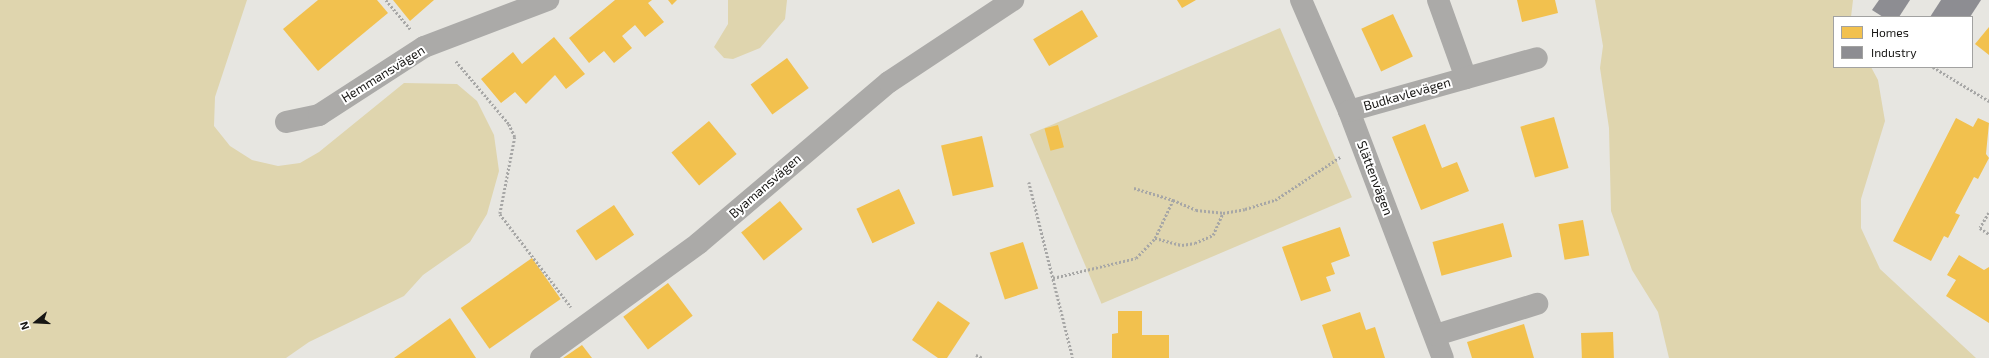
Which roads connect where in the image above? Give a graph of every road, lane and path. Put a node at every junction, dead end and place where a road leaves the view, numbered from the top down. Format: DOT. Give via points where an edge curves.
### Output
graph roads {
  1 [pos="386,0"];
  2 [pos="548,0"];
  3 [pos="1013,0"];
  4 [pos="1301,0"];
  5 [pos="1438,0"];
  6 [pos="985,7"];
  7 [pos="431,44"];
  8 [pos="1537,58"];
  9 [pos="1935,68"];
  10 [pos="1466,78"];
  11 [pos="1989,101"];
  12 [pos="1349,111"];
  13 [pos="286,122"];
  14 [pos="1344,154"];
  15 [pos="1029,182"];
  16 [pos="1134,188"];
  17 [pos="1173,200"];
  18 [pos="1223,213"];
  19 [pos="1989,213"];
  20 [pos="1989,234"];
  21 [pos="1155,238"];
  22 [pos="1053,278"];
  23 [pos="1537,304"];
  24 [pos="586,326"];
  25 [pos="1436,335"];
  26 [pos="976,355"];
  27 [pos="541,358"];
  28 [pos="983,358"];
  29 [pos="1073,358"];
  30 [pos="1443,358"];
  1 -- 7 [label="path"];
  2 -- 7 [label="street, Hemmansvägen"];
  3 -- 6 [label="street, Byamansvägen"];
  4 -- 12 [label="street, Slättenvägen"];
  5 -- 10 [label="street, Budkavlevägen"];
  6 -- 24 [label="street, Byamansvägen" via="889,82 699,243"];
  7 -- 13 [label="street, Hemmansvägen" via="319,115"];
  7 -- 24 [label="path" via="513,130 515,145 500,202 500,214"];
  8 -- 10 [label="street, Budkavlevägen"];
  9 -- 11 [label="path"];
  10 -- 12 [label="street, Budkavlevägen"];
  12 -- 25 [label="street, Slättenvägen"];
  14 -- 18 [label="path" via="1275,200"];
  15 -- 22 [label="path"];
  16 -- 17 [label="path"];
  17 -- 18 [label="path" via="1196,210"];
  17 -- 21 [label="path"];
  18 -- 21 [label="path" via="1213,235 1195,243 1182,245"];
  19 -- 20 [label="path" via="1980,228"];
  21 -- 22 [label="path" via="1136,258"];
  22 -- 29 [label="path"];
  23 -- 25 [label="street"];
  24 -- 27 [label="street, Byamansvägen"];
  25 -- 30 [label="street, Slättenvägen"];
  26 -- 28 [label="path"];
}
